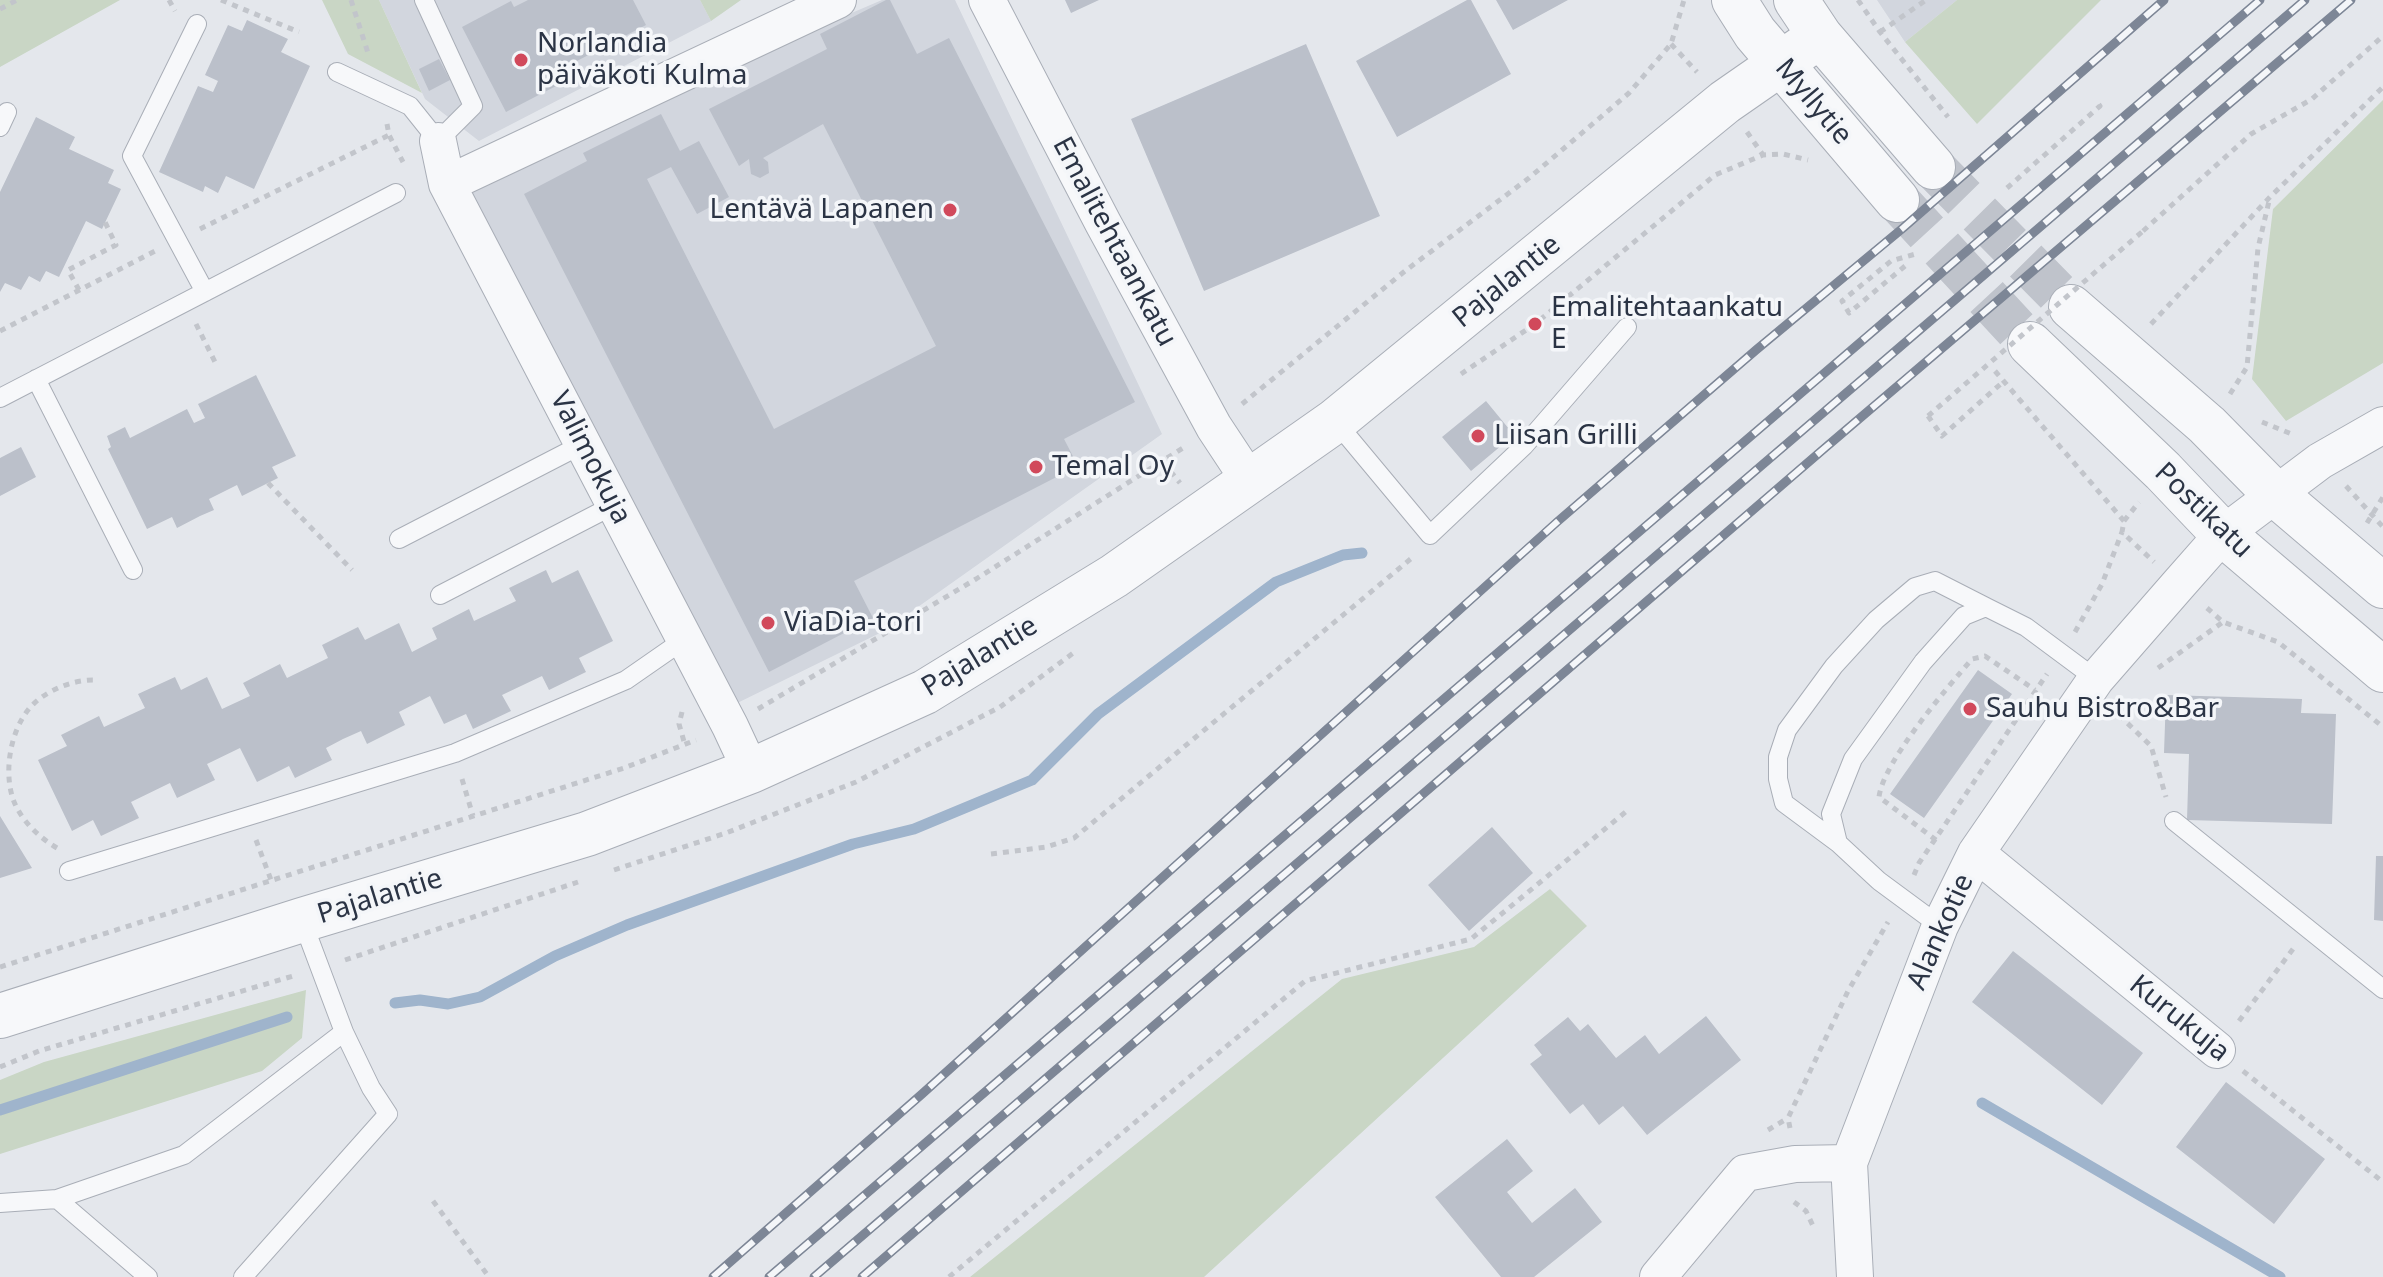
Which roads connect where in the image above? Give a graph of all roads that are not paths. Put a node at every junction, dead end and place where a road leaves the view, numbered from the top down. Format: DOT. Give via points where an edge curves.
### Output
graph roads {
  1 [pos="424,0"];
  2 [pos="838,0"];
  3 [pos="987,0"];
  4 [pos="1734,0"];
  5 [pos="1796,0"];
  6 [pos="197,24"];
  7 [pos="1820,36"];
  8 [pos="1780,63"];
  9 [pos="337,72"];
  10 [pos="438,141"];
  11 [pos="1933,167"];
  12 [pos="447,184"];
  13 [pos="396,193"];
  14 [pos="1897,200"];
  15 [pos="205,292"];
  16 [pos="2071,307"];
  17 [pos="1627,327"];
  18 [pos="2030,344"];
  19 [pos="36,379"];
  20 [pos="2,391"];
  21 [pos="1335,421"];
  22 [pos="2383,425"];
  23 [pos="583,444"];
  24 [pos="1249,480"];
  25 [pos="2276,495"];
  26 [pos="614,505"];
  27 [pos="2223,534"];
  28 [pos="399,539"];
  29 [pos="133,570"];
  30 [pos="2383,586"];
  31 [pos="440,595"];
  32 [pos="1986,607"];
  33 [pos="685,639"];
  34 [pos="2383,670"];
  35 [pos="2096,679"];
  36 [pos="751,771"];
  37 [pos="2174,821"];
  38 [pos="1838,843"];
  39 [pos="1976,853"];
  40 [pos="69,871"];
  41 [pos="302,920"];
  42 [pos="1940,926"];
  43 [pos="2383,989"];
  44 [pos="0,1016"];
  45 [pos="344,1032"];
  46 [pos="2217,1050"];
  47 [pos="1849,1163"];
  48 [pos="57,1199"];
  49 [pos="0,1203"];
  50 [pos="148,1277"];
  51 [pos="243,1277"];
  52 [pos="1658,1277"];
  53 [pos="1855,1277"];
  1 -- 10 [label="lane" via="473,106"];
  2 -- 12 [label="street"];
  3 -- 24 [label="street, Emalitehtaankatu" via="1214,427"];
  4 -- 8 [label="street, Myllytie"];
  5 -- 7 [label="street, Myllytie"];
  6 -- 15 [label="lane" via="132,156"];
  7 -- 8 [label="street, Pajalantie"];
  7 -- 11 [label="street, Myllytie"];
  8 -- 14 [label="street, Myllytie"];
  8 -- 21 [label="street, Pajalantie" via="1725,102"];
  9 -- 10 [label="lane" via="410,106"];
  10 -- 12 [label="street, Valimokuja"];
  12 -- 23 [label="street, Valimokuja"];
  13 -- 15 [label="lane"];
  15 -- 19 [label="lane"];
  16 -- 25 [label="street" via="2207,425"];
  17 -- 21 [label="lane" via="1524,446 1430,535"];
  18 -- 27 [label="street, Postikatu"];
  19 -- 20 [label="lane"];
  19 -- 29 [label="lane"];
  21 -- 24 [label="street, Pajalantie"];
  22 -- 25 [label="street, Alankotie" via="2320,461"];
  23 -- 26 [label="street, Valimokuja"];
  23 -- 28 [label="lane"];
  24 -- 36 [label="street, Pajalantie" via="1114,576 925,692"];
  25 -- 27 [label="street, Alankotie"];
  25 -- 30 [label="street"];
  26 -- 31 [label="lane"];
  26 -- 33 [label="street, Valimokuja"];
  27 -- 34 [label="street, Postikatu"];
  27 -- 35 [label="street, Alankotie"];
  32 -- 35 [label="lane" via="2026,627"];
  32 -- 38 [label="lane" via="1953,627 1853,759 1831,814"];
  32 -- 38 [label="lane" via="1935,581 1915,587 1834,666 1787,730 1778,757 1784,803"];
  33 -- 36 [label="street, Valimokuja"];
  33 -- 40 [label="lane" via="626,680 455,753"];
  35 -- 39 [label="street, Alankotie"];
  36 -- 41 [label="street, Pajalantie" via="587,834"];
  37 -- 43 [label="lane"];
  38 -- 42 [label="lane"];
  39 -- 42 [label="street, Alankotie"];
  39 -- 46 [label="street, Kurukuja"];
  41 -- 44 [label="street, Pajalantie"];
  41 -- 45 [label="lane"];
  42 -- 47 [label="street, Alankotie"];
  45 -- 48 [label="lane" via="184,1155"];
  45 -- 51 [label="lane" via="388,1114"];
  47 -- 52 [label="street" via="1795,1164 1745,1173"];
  47 -- 53 [label="street"];
  48 -- 49 [label="lane"];
  48 -- 50 [label="lane"];
}
